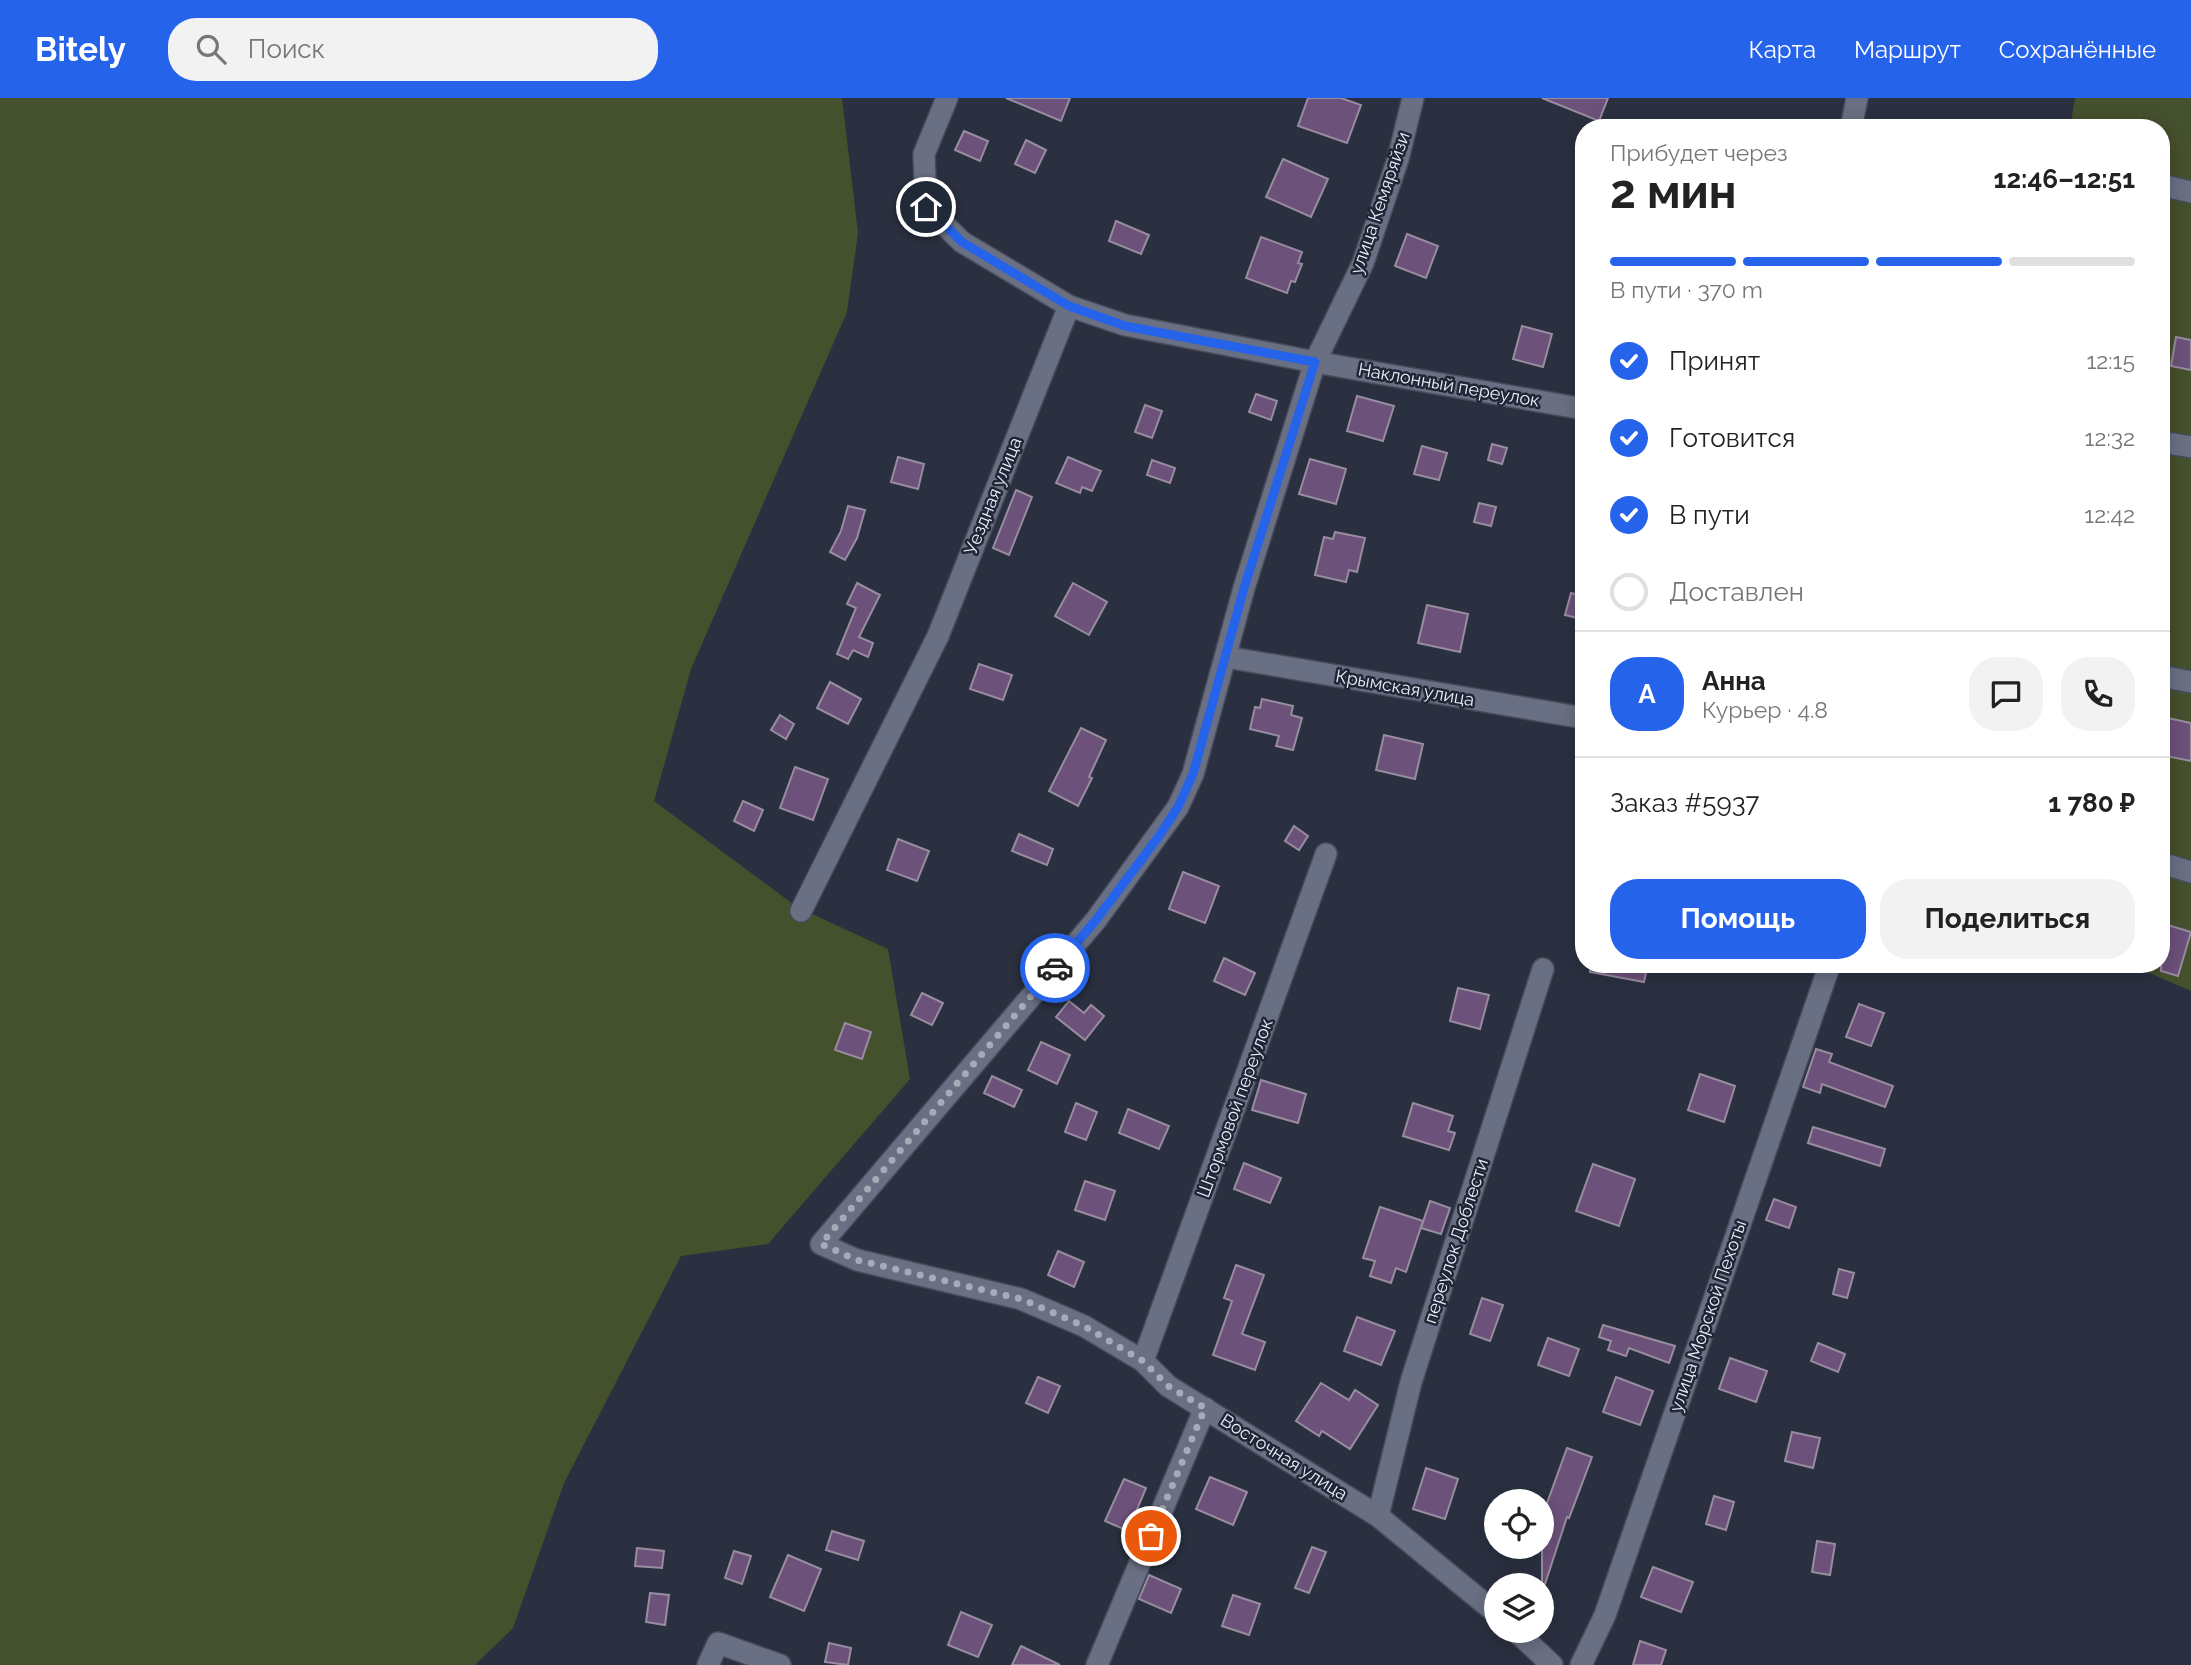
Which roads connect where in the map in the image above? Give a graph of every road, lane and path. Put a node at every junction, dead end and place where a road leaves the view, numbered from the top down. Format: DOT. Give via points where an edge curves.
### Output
graph roads {
  1 [pos="947,98"];
  2 [pos="1413,98"];
  3 [pos="1857,98"];
  4 [pos="1853,119"];
  5 [pos="2170,187"];
  6 [pos="2191,192"];
  7 [pos="1069,306"];
  8 [pos="1315,362"];
  9 [pos="1575,407"];
  10 [pos="2170,444"];
  11 [pos="2191,447"];
  12 [pos="1226,657"];
  13 [pos="2170,678"];
  14 [pos="2191,682"];
  15 [pos="1575,716"];
  16 [pos="1326,854"];
  17 [pos="2170,866"];
  18 [pos="2191,872"];
  19 [pos="801,911"];
  20 [pos="1543,968"];
  21 [pos="1827,973"];
  22 [pos="821,1244"];
  23 [pos="1143,1361"];
  24 [pos="1205,1408"];
  25 [pos="1378,1516"];
  26 [pos="1484,1603"];
  27 [pos="1529,1643"];
  28 [pos="708,1665"];
  29 [pos="780,1665"];
  30 [pos="1097,1665"];
  31 [pos="1552,1665"];
  32 [pos="1581,1665"];
  1 -- 7 [label="street" via="924,154 926,207 962,242"];
  2 -- 8 [label="street, улица Кемяряйзи" via="1363,263"];
  3 -- 4 [label="street"];
  5 -- 6 [label="street"];
  7 -- 8 [label="street" via="1125,326"];
  7 -- 19 [label="street, Уездная улица" via="938,636"];
  8 -- 9 [label="street, Наклонный переулок"];
  8 -- 12 [label="street, улица Кемяряйзи"];
  10 -- 11 [label="street"];
  12 -- 15 [label="street, Крымская улица"];
  12 -- 22 [label="street, улица Кемяряйзи" via="1193,774 1159,836 1096,920"];
  13 -- 14 [label="street"];
  16 -- 23 [label="street, Штормовой переулок"];
  17 -- 18 [label="street"];
  20 -- 25 [label="street, переулок Доблести" via="1411,1382"];
  21 -- 32 [label="street, улица Морской Пехоты" via="1605,1615"];
  22 -- 23 [label="street, Восточная улица" via="857,1260 1021,1299 1084,1326"];
  23 -- 24 [label="street, Восточная улица" via="1168,1386"];
  24 -- 25 [label="street, Восточная улица"];
  24 -- 30 [label="street"];
  25 -- 26 [label="street, Восточная улица"];
  27 -- 31 [label="street"];
  28 -- 29 [label="street" via="718,1643"];
}
